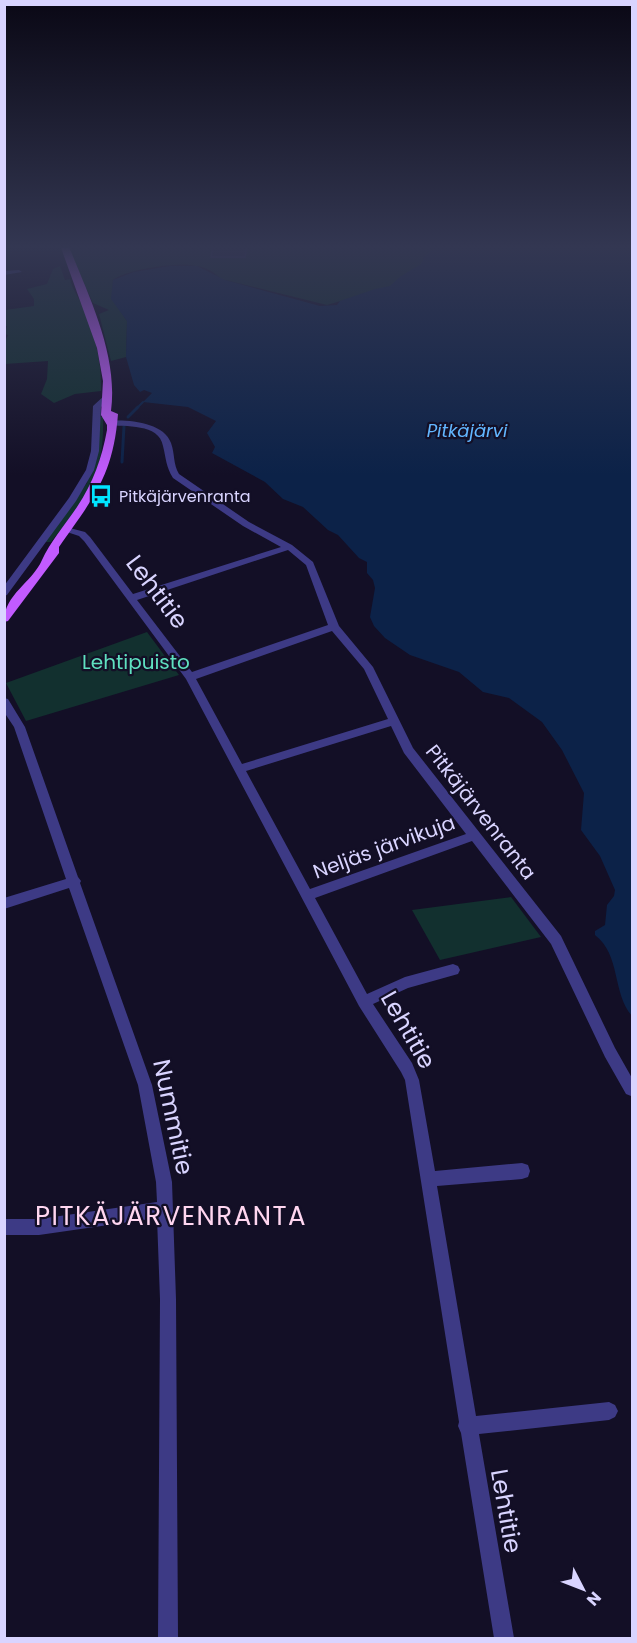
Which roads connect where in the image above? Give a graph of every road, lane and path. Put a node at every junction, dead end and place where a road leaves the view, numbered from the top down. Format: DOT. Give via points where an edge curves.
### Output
graph roads {
  1 [pos="95,322"];
  2 [pos="108,401"];
  3 [pos="111,423"];
  4 [pos="66,530"];
  5 [pos="289,547"];
  6 [pos="4,593"];
  7 [pos="132,598"];
  8 [pos="4,618"];
  9 [pos="334,627"];
  10 [pos="190,677"];
  11 [pos="4,702"];
  12 [pos="394,721"];
  13 [pos="240,769"];
  14 [pos="473,836"];
  15 [pos="75,881"];
  16 [pos="309,895"];
  17 [pos="4,904"];
  18 [pos="453,970"];
  19 [pos="364,1002"];
  20 [pos="631,1089"];
  21 [pos="522,1171"];
  22 [pos="427,1179"];
  23 [pos="166,1209"];
  24 [pos="4,1227"];
  25 [pos="609,1411"];
  26 [pos="467,1426"];
  27 [pos="168,1638"];
  28 [pos="504,1638"];
  1 -- 2 [label="main road" via="104,350"];
  2 -- 3 [label="main road" via="106,415"];
  2 -- 6 [label="street" via="96,406 95,451 83,485"];
  3 -- 4 [label="main road" via="104,472"];
  3 -- 5 [label="street, Pitkäjärvenranta" via="137,424 158,433 167,442 170,466 176,476 246,524"];
  4 -- 7 [label="street, Lehtitie" via="87,539"];
  4 -- 8 [label="main road" via="63,542"];
  5 -- 7 [label="street"];
  5 -- 9 [label="street, Pitkäjärvenranta" via="316,574"];
  7 -- 10 [label="street, Lehtitie"];
  9 -- 10 [label="street"];
  9 -- 12 [label="street, Pitkäjärvenranta" via="368,668"];
  10 -- 13 [label="street, Lehtitie"];
  11 -- 15 [label="street, Nummitie" via="19,727"];
  12 -- 13 [label="street"];
  12 -- 14 [label="street, Pitkäjärvenranta" via="408,750"];
  13 -- 16 [label="street, Lehtitie"];
  14 -- 16 [label="street, Neljäs järvikuja"];
  14 -- 20 [label="street, Pitkäjärvenranta" via="556,940 611,1058"];
  15 -- 17 [label="street"];
  15 -- 23 [label="street, Nummitie" via="145,1084"];
  16 -- 19 [label="street, Lehtitie"];
  18 -- 19 [label="street" via="405,984"];
  19 -- 22 [label="street, Lehtitie" via="412,1080"];
  21 -- 22 [label="street"];
  22 -- 26 [label="street, Lehtitie"];
  23 -- 24 [label="street" via="39,1227"];
  23 -- 27 [label="street, Nummitie"];
  25 -- 26 [label="street"];
  26 -- 28 [label="street, Lehtitie"];
}
